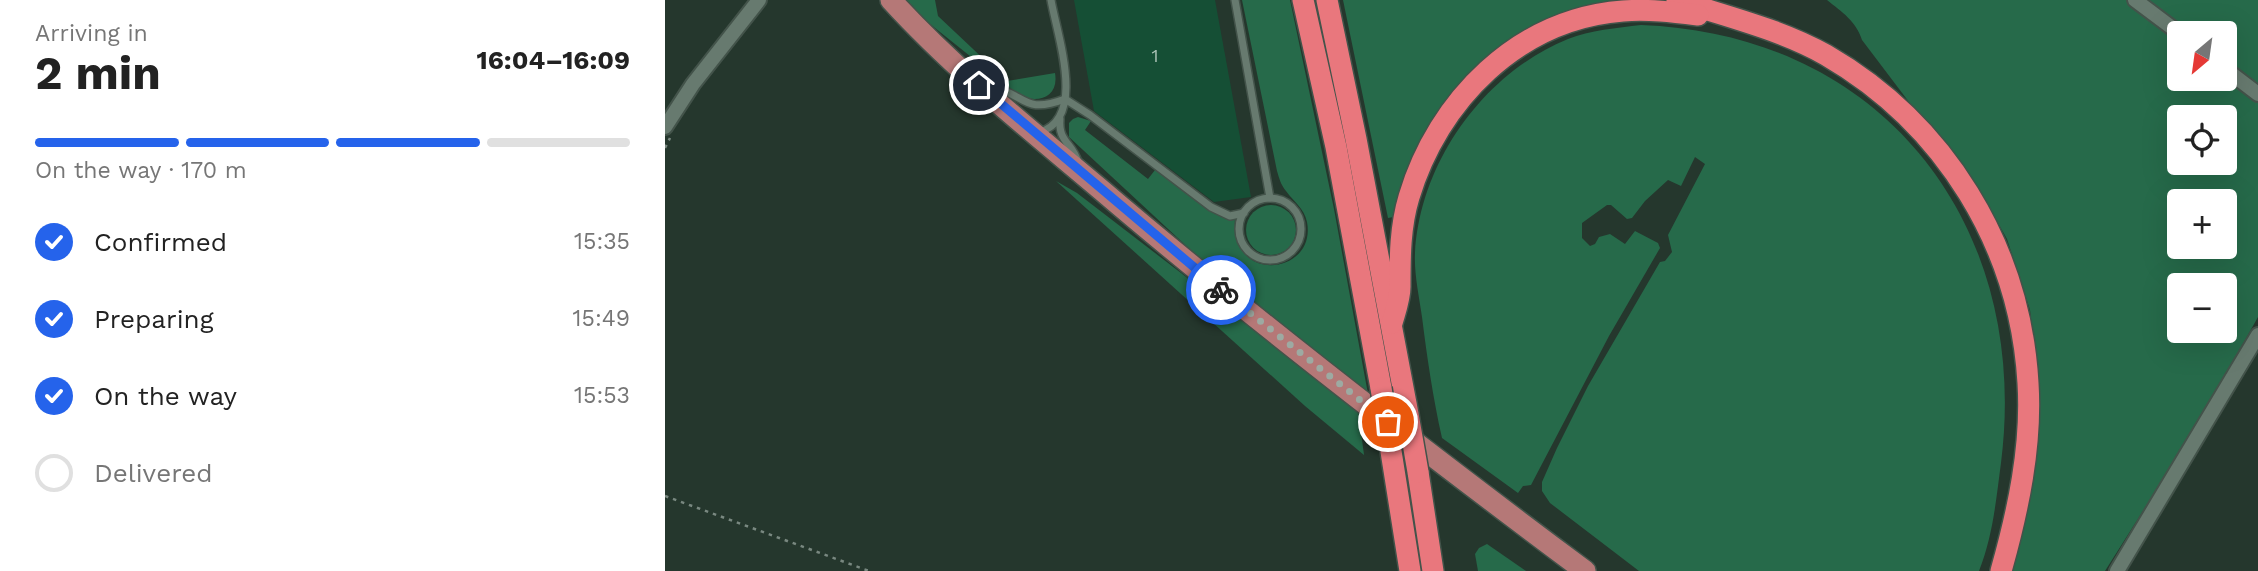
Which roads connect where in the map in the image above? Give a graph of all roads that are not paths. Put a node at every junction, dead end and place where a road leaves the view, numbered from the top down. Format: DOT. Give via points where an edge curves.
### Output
graph roads {
  1 [pos="759,0"];
  2 [pos="768,0"];
  3 [pos="880,0"];
  4 [pos="891,0"];
  5 [pos="1051,0"];
  6 [pos="1235,0"];
  7 [pos="1303,0"];
  8 [pos="1327,0"];
  9 [pos="1677,0"];
  10 [pos="2135,0"];
  11 [pos="746,19"];
  12 [pos="1731,19"];
  13 [pos="2167,24"];
  14 [pos="915,26"];
  15 [pos="2237,78"];
  16 [pos="979,85"];
  17 [pos="2258,94"];
  18 [pos="1065,99"];
  19 [pos="1060,119"];
  20 [pos="665,127"];
  21 [pos="1035,133"];
  22 [pos="1080,172"];
  23 [pos="1270,198"];
  24 [pos="1244,213"];
  25 [pos="1392,323"];
  26 [pos="2258,335"];
  27 [pos="1410,571"];
  28 [pos="1433,571"];
  29 [pos="1585,571"];
  30 [pos="2001,571"];
  31 [pos="2117,571"];
  1 -- 11 [label="street"];
  2 -- 11 [label="street"];
  3 -- 14 [label="main road"];
  4 -- 14 [label="main road"];
  5 -- 18 [label="lane" via="1067,88"];
  6 -- 23 [label="lane"];
  7 -- 27 [label="highway, bridge" via="1336,147"];
  8 -- 25 [label="highway"];
  9 -- 12 [label="highway"];
  10 -- 13 [label="street"];
  11 -- 20 [label="street"];
  12 -- 25 [label="highway" via="1624,11 1594,16 1542,34 1486,69 1457,101 1419,166 1400,240 1400,289"];
  12 -- 30 [label="highway" via="1826,55 1882,94 1935,145 1985,217 2018,309 2029,386 2024,468"];
  14 -- 16 [label="main road"];
  15 -- 17 [label="street"];
  16 -- 18 [label="lane" via="1004,90 1032,106"];
  16 -- 21 [label="main road"];
  18 -- 19 [label="lane"];
  18 -- 24 [label="lane" via="1211,207 1230,216"];
  19 -- 21 [label="lane"];
  19 -- 22 [label="lane" via="1059,131 1075,151"];
  21 -- 22 [label="main road"];
  22 -- 29 [label="main road" via="1314,364"];
  23 -- 24 [label="lane" via="1259,200"];
  23 -- 24 [label="lane" via="1289,204 1300,220 1300,240 1287,256 1268,260 1249,252 1239,233"];
  25 -- 28 [label="highway, bridge"];
  26 -- 31 [label="street"];
}
